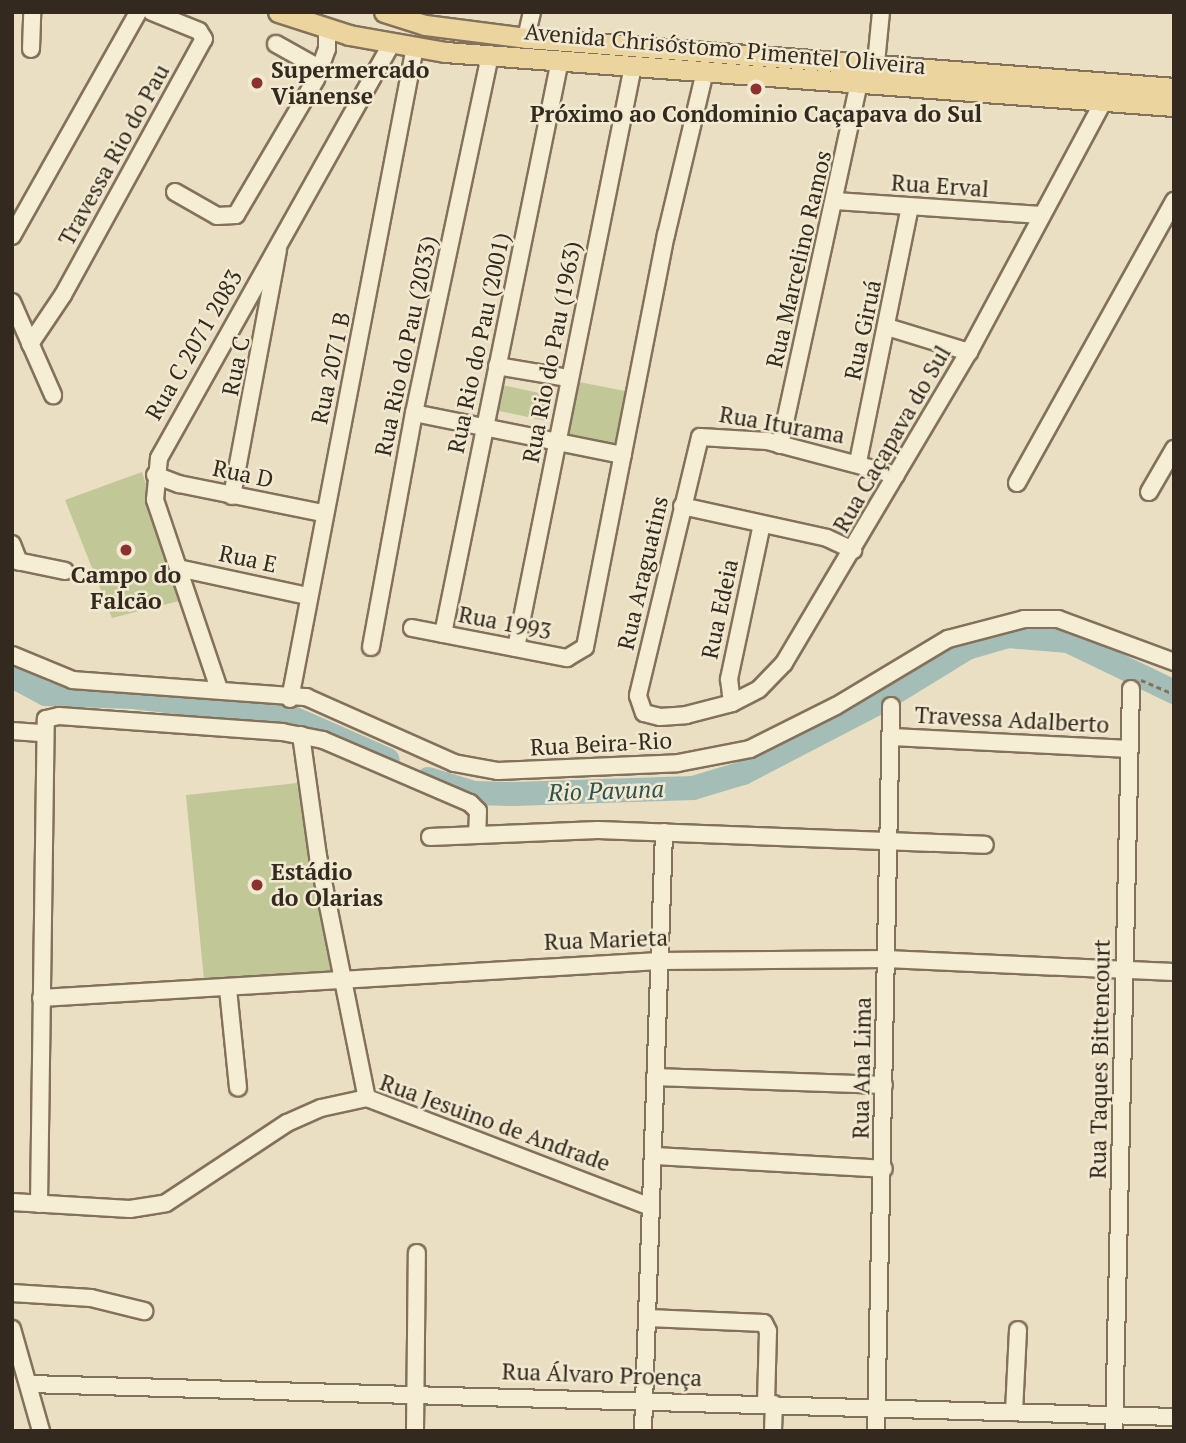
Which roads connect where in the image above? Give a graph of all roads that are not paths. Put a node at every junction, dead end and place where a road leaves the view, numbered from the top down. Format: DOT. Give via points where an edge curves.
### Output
graph roads {
  1 [pos="32,12"];
  2 [pos="138,12"];
  3 [pos="152,12"];
  4 [pos="278,12"];
  5 [pos="384,12"];
  6 [pos="532,12"];
  7 [pos="881,12"];
  8 [pos="171,15"];
  9 [pos="297,16"];
  10 [pos="327,29"];
  11 [pos="526,38"];
  12 [pos="276,44"];
  13 [pos="391,44"];
  14 [pos="415,47"];
  15 [pos="31,49"];
  16 [pos="496,55"];
  17 [pos="560,60"];
  18 [pos="876,64"];
  19 [pos="633,66"];
  20 [pos="321,69"];
  21 [pos="705,71"];
  22 [pos="859,82"];
  23 [pos="1174,88"];
  24 [pos="1103,102"];
  25 [pos="1174,106"];
  26 [pos="175,192"];
  27 [pos="836,201"];
  28 [pos="1174,201"];
  29 [pos="911,207"];
  30 [pos="1041,215"];
  31 [pos="12,236"];
  32 [pos="279,244"];
  33 [pos="12,302"];
  34 [pos="887,327"];
  35 [pos="30,344"];
  36 [pos="969,352"];
  37 [pos="497,366"];
  38 [pos="569,378"];
  39 [pos="53,395"];
  40 [pos="414,413"];
  41 [pos="485,427"];
  42 [pos="700,437"];
  43 [pos="557,442"];
  44 [pos="780,444"];
  45 [pos="1174,449"];
  46 [pos="623,455"];
  47 [pos="858,462"];
  48 [pos="155,474"];
  49 [pos="895,475"];
  50 [pos="1017,483"];
  51 [pos="1149,492"];
  52 [pos="232,496"];
  53 [pos="682,506"];
  54 [pos="323,513"];
  55 [pos="762,524"];
  56 [pos="12,544"];
  57 [pos="853,551"];
  58 [pos="16,561"];
  59 [pos="178,568"];
  60 [pos="65,571"];
  61 [pos="308,596"];
  62 [pos="412,628"];
  63 [pos="443,634"];
  64 [pos="372,647"];
  65 [pos="516,648"];
  66 [pos="12,655"];
  67 [pos="1174,662"];
  68 [pos="219,689"];
  69 [pos="1130,689"];
  70 [pos="290,699"];
  71 [pos="732,703"];
  72 [pos="891,706"];
  73 [pos="650,716"];
  74 [pos="45,726"];
  75 [pos="12,731"];
  76 [pos="301,735"];
  77 [pos="892,737"];
  78 [pos="1130,749"];
  79 [pos="664,832"];
  80 [pos="477,834"];
  81 [pos="430,837"];
  82 [pos="890,842"];
  83 [pos="985,845"];
  84 [pos="886,959"];
  85 [pos="659,961"];
  86 [pos="1125,970"];
  87 [pos="1174,972"];
  88 [pos="345,983"];
  89 [pos="228,989"];
  90 [pos="41,998"];
  91 [pos="655,1077"];
  92 [pos="884,1085"];
  93 [pos="238,1087"];
  94 [pos="367,1098"];
  95 [pos="654,1156"];
  96 [pos="884,1169"];
  97 [pos="12,1202"];
  98 [pos="38,1204"];
  99 [pos="651,1207"];
  100 [pos="417,1253"];
  101 [pos="12,1293"];
  102 [pos="144,1311"];
  103 [pos="648,1318"];
  104 [pos="12,1329"];
  105 [pos="1018,1330"];
  106 [pos="29,1384"];
  107 [pos="416,1393"];
  108 [pos="645,1399"];
  109 [pos="770,1404"];
  110 [pos="876,1408"];
  111 [pos="1014,1412"];
  112 [pos="1174,1417"];
  113 [pos="1114,1423"];
  114 [pos="41,1431"];
  115 [pos="415,1431"];
  116 [pos="643,1431"];
  117 [pos="773,1431"];
  118 [pos="876,1431"];
  1 -- 15 [label="street"];
  2 -- 31 [label="street"];
  3 -- 8 [label="street, Travessa Rio do Pau"];
  4 -- 9 [label="main road, Avenida Chrisóstomo Pimentel Oliveira"];
  5 -- 11 [label="main road, Avenida Chrisóstomo Pimentel Oliveira" via="425,25"];
  6 -- 11 [label="street"];
  7 -- 18 [label="street"];
  8 -- 35 [label="street, Travessa Rio do Pau" via="200,31 204,39 63,295"];
  9 -- 10 [label="main road, Avenida Chrisóstomo Pimentel Oliveira"];
  10 -- 13 [label="main road, Avenida Chrisóstomo Pimentel Oliveira"];
  10 -- 20 [label="street"];
  11 -- 16 [label="main road"];
  11 -- 18 [label="main road, Avenida Chrisóstomo Pimentel Oliveira"];
  12 -- 20 [label="street"];
  13 -- 14 [label="main road, Avenida Chrisóstomo Pimentel Oliveira"];
  13 -- 32 [label="street, Rua C 2071 2083"];
  14 -- 16 [label="main road, Avenida Chrisóstomo Pimentel Oliveira"];
  14 -- 54 [label="street, Rua 2071 B" via="368,306"];
  16 -- 17 [label="main road, Avenida Chrisóstomo Pimentel Oliveira"];
  16 -- 40 [label="street, Rua Rio do Pau (2033)"];
  17 -- 19 [label="main road, Avenida Chrisóstomo Pimentel Oliveira"];
  17 -- 37 [label="street, Rua Rio do Pau (2001)"];
  18 -- 23 [label="main road, Avenida Chrisóstomo Pimentel Oliveira"];
  19 -- 21 [label="main road, Avenida Chrisóstomo Pimentel Oliveira"];
  19 -- 38 [label="street, Rua Rio do Pau (1963)"];
  20 -- 26 [label="street" via="236,215 217,216"];
  21 -- 22 [label="main road, Avenida Chrisóstomo Pimentel Oliveira"];
  21 -- 46 [label="street"];
  22 -- 24 [label="main road, Avenida Chrisóstomo Pimentel Oliveira"];
  22 -- 27 [label="street, Rua Marcelino Ramos"];
  24 -- 25 [label="main road, Avenida Chrisóstomo Pimentel Oliveira"];
  24 -- 30 [label="street, Rua Caçapava do Sul"];
  27 -- 29 [label="street, Rua Erval"];
  27 -- 44 [label="street, Rua Marcelino Ramos"];
  28 -- 50 [label="street"];
  29 -- 30 [label="street, Rua Erval"];
  29 -- 34 [label="street, Rua Giruá"];
  30 -- 36 [label="street, Rua Caçapava do Sul"];
  32 -- 48 [label="street, Rua C 2071 2083" via="163,444"];
  32 -- 52 [label="street, Rua C" via="270,314"];
  33 -- 35 [label="street"];
  34 -- 36 [label="street"];
  34 -- 47 [label="street, Rua Giruá"];
  35 -- 39 [label="street"];
  36 -- 49 [label="street, Rua Caçapava do Sul"];
  37 -- 38 [label="street"];
  37 -- 41 [label="street, Rua Rio do Pau (2001)"];
  38 -- 43 [label="street, Rua Rio do Pau (1963)"];
  40 -- 41 [label="street"];
  40 -- 64 [label="street, Rua Rio do Pau (2033)"];
  41 -- 43 [label="street"];
  41 -- 63 [label="street, Rua Rio do Pau (2001)"];
  42 -- 44 [label="street, Rua Iturama"];
  42 -- 53 [label="street, Rua Araguatins"];
  43 -- 46 [label="street"];
  43 -- 65 [label="street, Rua Rio do Pau (1963)"];
  44 -- 47 [label="street, Rua Iturama"];
  45 -- 51 [label="street"];
  46 -- 65 [label="street, Rua 1993" via="584,647 567,658"];
  47 -- 49 [label="street, Rua Iturama"];
  48 -- 52 [label="street, Rua D"];
  48 -- 59 [label="street, Rua C 2071 2083" via="155,500"];
  49 -- 57 [label="street, Rua Caçapava do Sul"];
  52 -- 54 [label="street, Rua D"];
  53 -- 55 [label="street"];
  53 -- 73 [label="street, Rua Araguatins" via="638,696 641,708"];
  54 -- 61 [label="street, Rua 2071 B"];
  55 -- 57 [label="street" via="827,538"];
  55 -- 71 [label="street, Rua Edeia" via="730,670"];
  56 -- 58 [label="street"];
  57 -- 71 [label="street, Rua Caçapava do Sul" via="784,663 759,689"];
  58 -- 60 [label="street"];
  59 -- 61 [label="street, Rua E"];
  59 -- 68 [label="street, Rua C 2071 2083"];
  61 -- 70 [label="street, Rua 2071 B"];
  62 -- 63 [label="street, Rua 1993"];
  63 -- 65 [label="street, Rua 1993"];
  66 -- 68 [label="street, Rua Beira-Rio" via="73,680"];
  67 -- 70 [label="street, Rua Beira-Rio" via="1058,619 1024,619 948,639 836,706 750,749 678,763 589,769 473,769 306,697"];
  68 -- 70 [label="street, Rua Beira-Rio"];
  69 -- 78 [label="street, Rua Taques Bittencourt"];
  71 -- 73 [label="street, Rua Caçapava do Sul" via="686,715"];
  72 -- 77 [label="street, Rua Ana Lima"];
  74 -- 75 [label="street"];
  74 -- 76 [label="street" via="58,716"];
  74 -- 90 [label="street"];
  76 -- 80 [label="street" via="470,803 478,811"];
  76 -- 88 [label="street" via="318,856"];
  77 -- 78 [label="street, Travessa Adalberto"];
  77 -- 82 [label="street, Rua Ana Lima"];
  78 -- 86 [label="street, Rua Taques Bittencourt"];
  79 -- 80 [label="street"];
  79 -- 82 [label="street"];
  79 -- 85 [label="street"];
  80 -- 81 [label="street"];
  82 -- 83 [label="street"];
  82 -- 84 [label="street, Rua Ana Lima"];
  84 -- 85 [label="street, Rua Marieta"];
  84 -- 86 [label="street, Rua Marieta"];
  84 -- 92 [label="street, Rua Ana Lima"];
  85 -- 88 [label="street, Rua Marieta" via="462,969"];
  85 -- 91 [label="street"];
  86 -- 87 [label="street, Rua Marieta"];
  86 -- 113 [label="street, Rua Taques Bittencourt"];
  88 -- 89 [label="street, Rua Marieta"];
  88 -- 94 [label="street"];
  89 -- 90 [label="street, Rua Marieta"];
  89 -- 93 [label="street"];
  90 -- 98 [label="street"];
  91 -- 92 [label="street"];
  91 -- 95 [label="street"];
  92 -- 96 [label="street, Rua Ana Lima"];
  94 -- 98 [label="street, Rua Jesuino de Andrade" via="321,1108 287,1123 166,1203 130,1209"];
  94 -- 99 [label="street, Rua Jesuino de Andrade"];
  95 -- 96 [label="street"];
  95 -- 99 [label="street"];
  96 -- 110 [label="street, Rua Ana Lima"];
  97 -- 98 [label="street, Rua Jesuino de Andrade"];
  99 -- 103 [label="street"];
  100 -- 107 [label="street"];
  101 -- 102 [label="street" via="91,1298"];
  103 -- 108 [label="street"];
  103 -- 109 [label="street" via="764,1323"];
  104 -- 106 [label="street"];
  105 -- 111 [label="street"];
  106 -- 107 [label="street, Rua Álvaro Proença"];
  106 -- 114 [label="street"];
  107 -- 108 [label="street, Rua Álvaro Proença"];
  107 -- 115 [label="street"];
  108 -- 109 [label="street, Rua Álvaro Proença"];
  108 -- 116 [label="street"];
  109 -- 110 [label="street, Rua Álvaro Proença"];
  109 -- 117 [label="street"];
  110 -- 111 [label="street, Rua Álvaro Proença"];
  110 -- 118 [label="street, Rua Ana Lima"];
  111 -- 113 [label="street, Rua Álvaro Proença"];
  112 -- 113 [label="street, Rua Álvaro Proença"];
}
